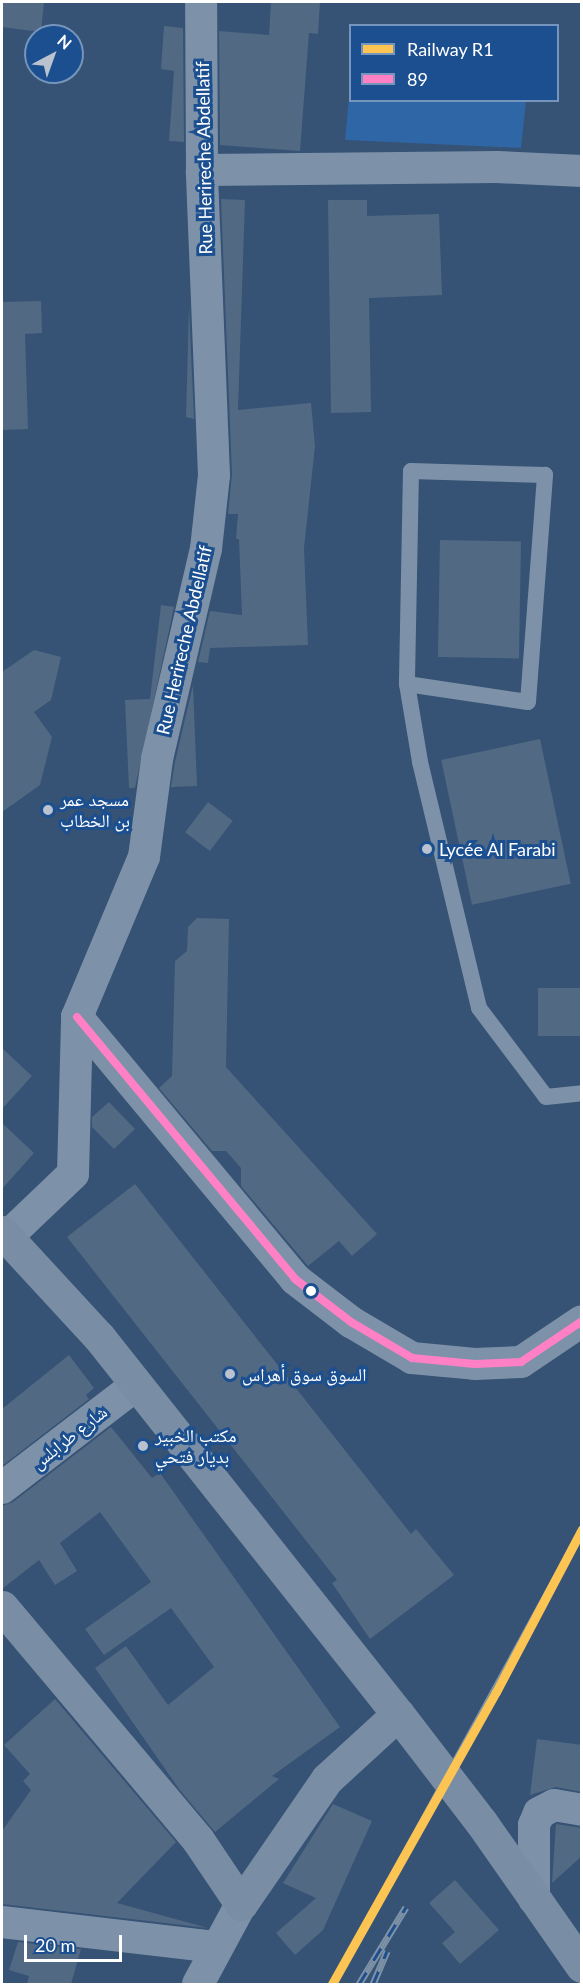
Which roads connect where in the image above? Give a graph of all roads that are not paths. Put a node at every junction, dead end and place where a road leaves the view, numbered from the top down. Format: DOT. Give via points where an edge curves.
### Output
graph roads {
  1 [pos="201,2"];
  2 [pos="202,170"];
  3 [pos="582,171"];
  4 [pos="407,684"];
  5 [pos="77,1017"];
  6 [pos="582,1093"];
  7 [pos="4,1234"];
  8 [pos="582,1321"];
  9 [pos="136,1385"];
  10 [pos="2,1488"];
  11 [pos="2,1607"];
  12 [pos="398,1714"];
  13 [pos="582,1810"];
  14 [pos="534,1899"];
  15 [pos="241,1904"];
  16 [pos="2,1922"];
  17 [pos="214,1947"];
  18 [pos="582,1966"];
  19 [pos="198,1984"];
  1 -- 2 [label="street, Rue Herireche Abdellatif"];
  2 -- 3 [label="street" via="497,167"];
  2 -- 5 [label="street, Rue Herireche Abdellatif" via="214,475 206,549 157,759 144,857"];
  4 -- 4 [label="lane" via="528,702 545,475 411,471"];
  4 -- 6 [label="lane" via="420,762 479,1008 546,1097"];
  5 -- 7 [label="street, Rue Herireche Abdellatif" via="73,1174"];
  5 -- 8 [label="street" via="294,1279 351,1322 412,1358 475,1364 521,1362"];
  7 -- 9 [label="street" via="63,1296"];
  9 -- 10 [label="street, شارع طرابلس"];
  9 -- 12 [label="street"];
  11 -- 15 [label="street" via="198,1840"];
  12 -- 14 [label="street"];
  12 -- 15 [label="street" via="327,1779"];
  13 -- 14 [label="street" via="554,1805 539,1813 534,1826"];
  14 -- 18 [label="street"];
  15 -- 17 [label="street"];
  16 -- 17 [label="street"];
  17 -- 19 [label="street"];
}
